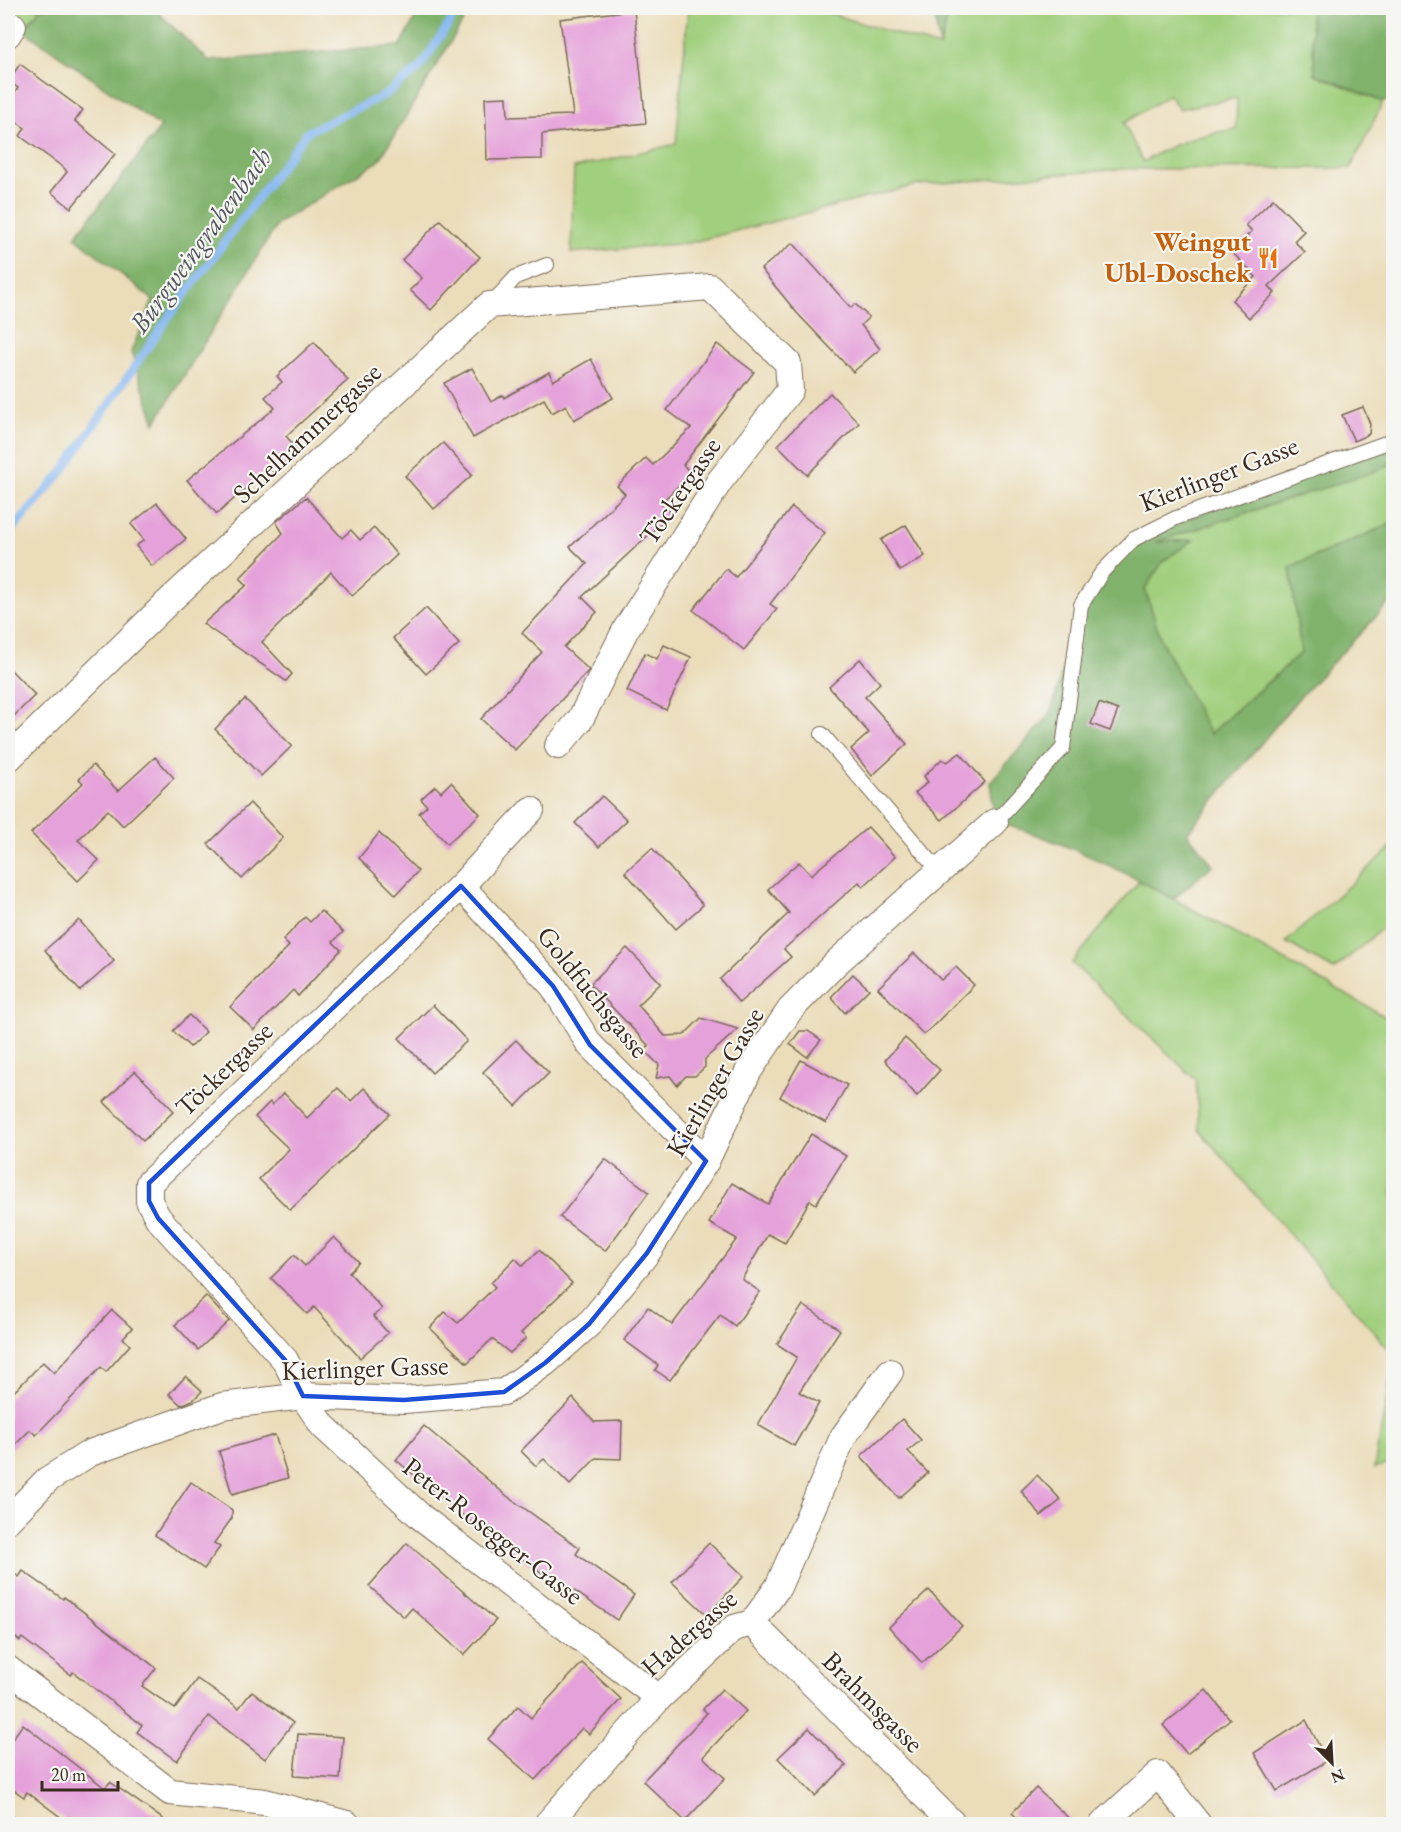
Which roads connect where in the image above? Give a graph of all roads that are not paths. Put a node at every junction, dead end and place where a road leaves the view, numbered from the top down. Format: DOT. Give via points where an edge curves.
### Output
graph roads {
  1 [pos="548,266"];
  2 [pos="489,305"];
  3 [pos="1394,440"];
  4 [pos="822,734"];
  5 [pos="558,746"];
  6 [pos="8,759"];
  7 [pos="531,810"];
  8 [pos="995,822"];
  9 [pos="939,872"];
  10 [pos="461,886"];
  11 [pos="706,1161"];
  12 [pos="890,1372"];
  13 [pos="303,1396"];
  14 [pos="8,1520"];
  15 [pos="752,1623"];
  16 [pos="8,1669"];
  17 [pos="659,1698"];
  18 [pos="347,1824"];
  19 [pos="547,1824"];
  20 [pos="953,1824"];
  21 [pos="1102,1824"];
  22 [pos="1198,1824"];
  1 -- 2 [label="lane" via="516,277"];
  2 -- 5 [label="street, Töckergasse" via="710,287 788,363 790,390 719,482 626,629 580,720"];
  2 -- 6 [label="street, Schelhammergasse" via="167,603"];
  3 -- 8 [label="lane, Kierlinger Gasse" via="1176,518 1134,539 1102,572 1081,605 1063,748"];
  4 -- 9 [label="lane"];
  7 -- 10 [label="street, Töckergasse"];
  8 -- 9 [label="street, Kierlinger Gasse"];
  9 -- 11 [label="street, Kierlinger Gasse" via="836,963 790,1010 748,1072"];
  10 -- 11 [label="street, Goldfuchsgasse" via="553,986 590,1045"];
  10 -- 13 [label="street, Töckergasse" via="149,1183 149,1201 158,1218 285,1360"];
  11 -- 13 [label="street, Kierlinger Gasse" via="647,1253 589,1324 504,1392 404,1400"];
  12 -- 15 [label="street, Hadergasse" via="843,1437 778,1587"];
  13 -- 14 [label="street, Kierlinger Gasse" via="222,1406 90,1453 47,1480"];
  13 -- 17 [label="street, Peter-Rosegger-Gasse" via="323,1425 421,1517"];
  15 -- 17 [label="street, Hadergasse" via="734,1628"];
  15 -- 20 [label="street, Brahmsgasse"];
  16 -- 18 [label="street" via="170,1792 265,1802"];
  17 -- 19 [label="street, Hadergasse"];
  21 -- 22 [label="street" via="1158,1774"];
}
